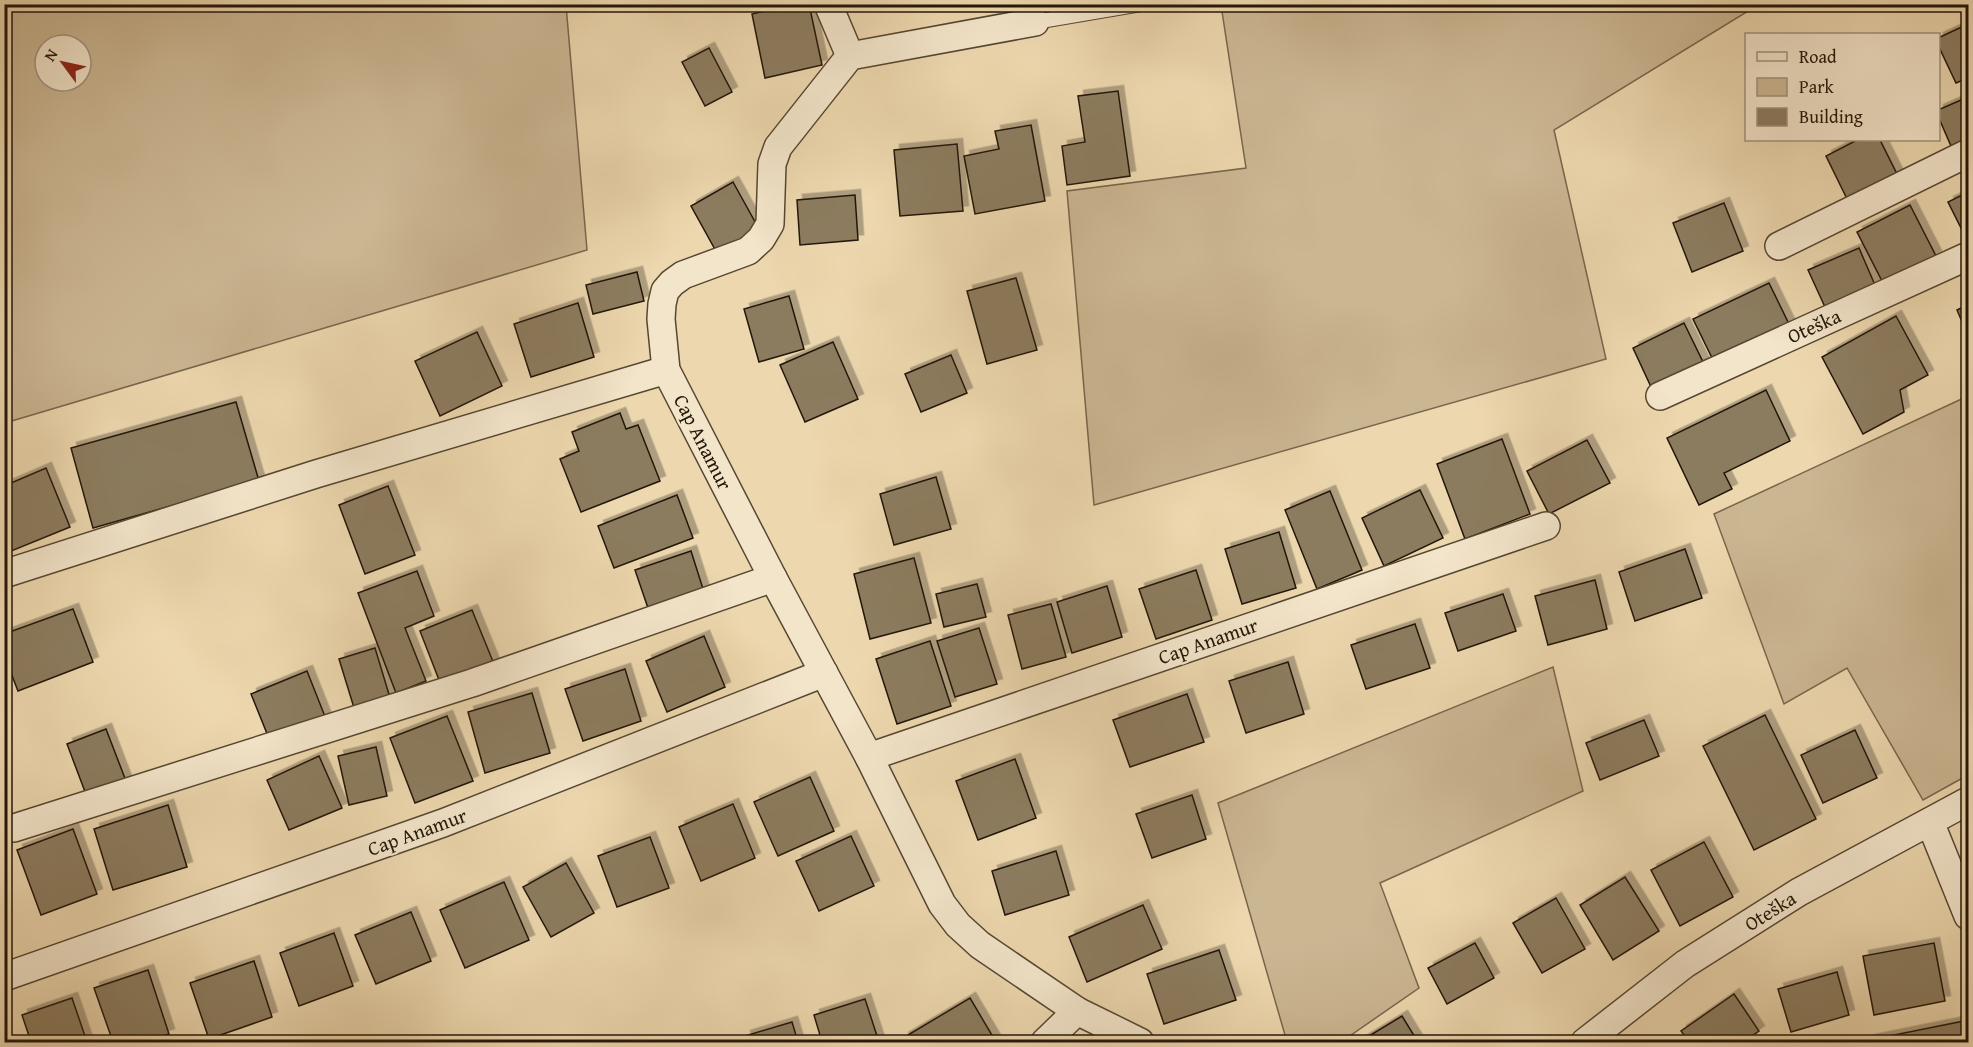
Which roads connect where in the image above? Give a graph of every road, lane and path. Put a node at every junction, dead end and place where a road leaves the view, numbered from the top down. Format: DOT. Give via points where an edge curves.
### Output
graph roads {
  1 [pos="828,4"];
  2 [pos="1141,4"];
  3 [pos="1035,22"];
  4 [pos="850,56"];
  5 [pos="1968,153"];
  6 [pos="1779,246"];
  7 [pos="1968,256"];
  8 [pos="666,370"];
  9 [pos="1660,396"];
  10 [pos="1546,525"];
  11 [pos="4,573"];
  12 [pos="773,578"];
  13 [pos="824,673"];
  14 [pos="869,757"];
  15 [pos="1968,801"];
  16 [pos="1930,822"];
  17 [pos="14,828"];
  18 [pos="1968,916"];
  19 [pos="4,977"];
  20 [pos="1077,1011"];
  21 [pos="1045,1042"];
  22 [pos="1140,1042"];
  23 [pos="1585,1042"];
  1 -- 4 [label="street"];
  2 -- 3 [label="lane"];
  3 -- 4 [label="street"];
  4 -- 8 [label="street, Cap Anamur" via="778,147 772,164 770,224 761,239 748,250 683,275 665,291 661,319"];
  5 -- 6 [label="street"];
  7 -- 9 [label="street, Oteška"];
  8 -- 11 [label="street" via="316,474"];
  8 -- 12 [label="street, Cap Anamur"];
  10 -- 14 [label="street, Cap Anamur"];
  12 -- 13 [label="street, Cap Anamur"];
  12 -- 17 [label="street" via="460,686"];
  13 -- 14 [label="street, Cap Anamur"];
  13 -- 19 [label="street, Cap Anamur" via="443,823"];
  14 -- 20 [label="street, Cap Anamur" via="942,904 958,924 980,945"];
  15 -- 16 [label="street, Oteška"];
  16 -- 18 [label="street"];
  16 -- 23 [label="street, Oteška" via="1799,892 1685,964"];
  20 -- 21 [label="street"];
  20 -- 22 [label="street, Cap Anamur"];
}
